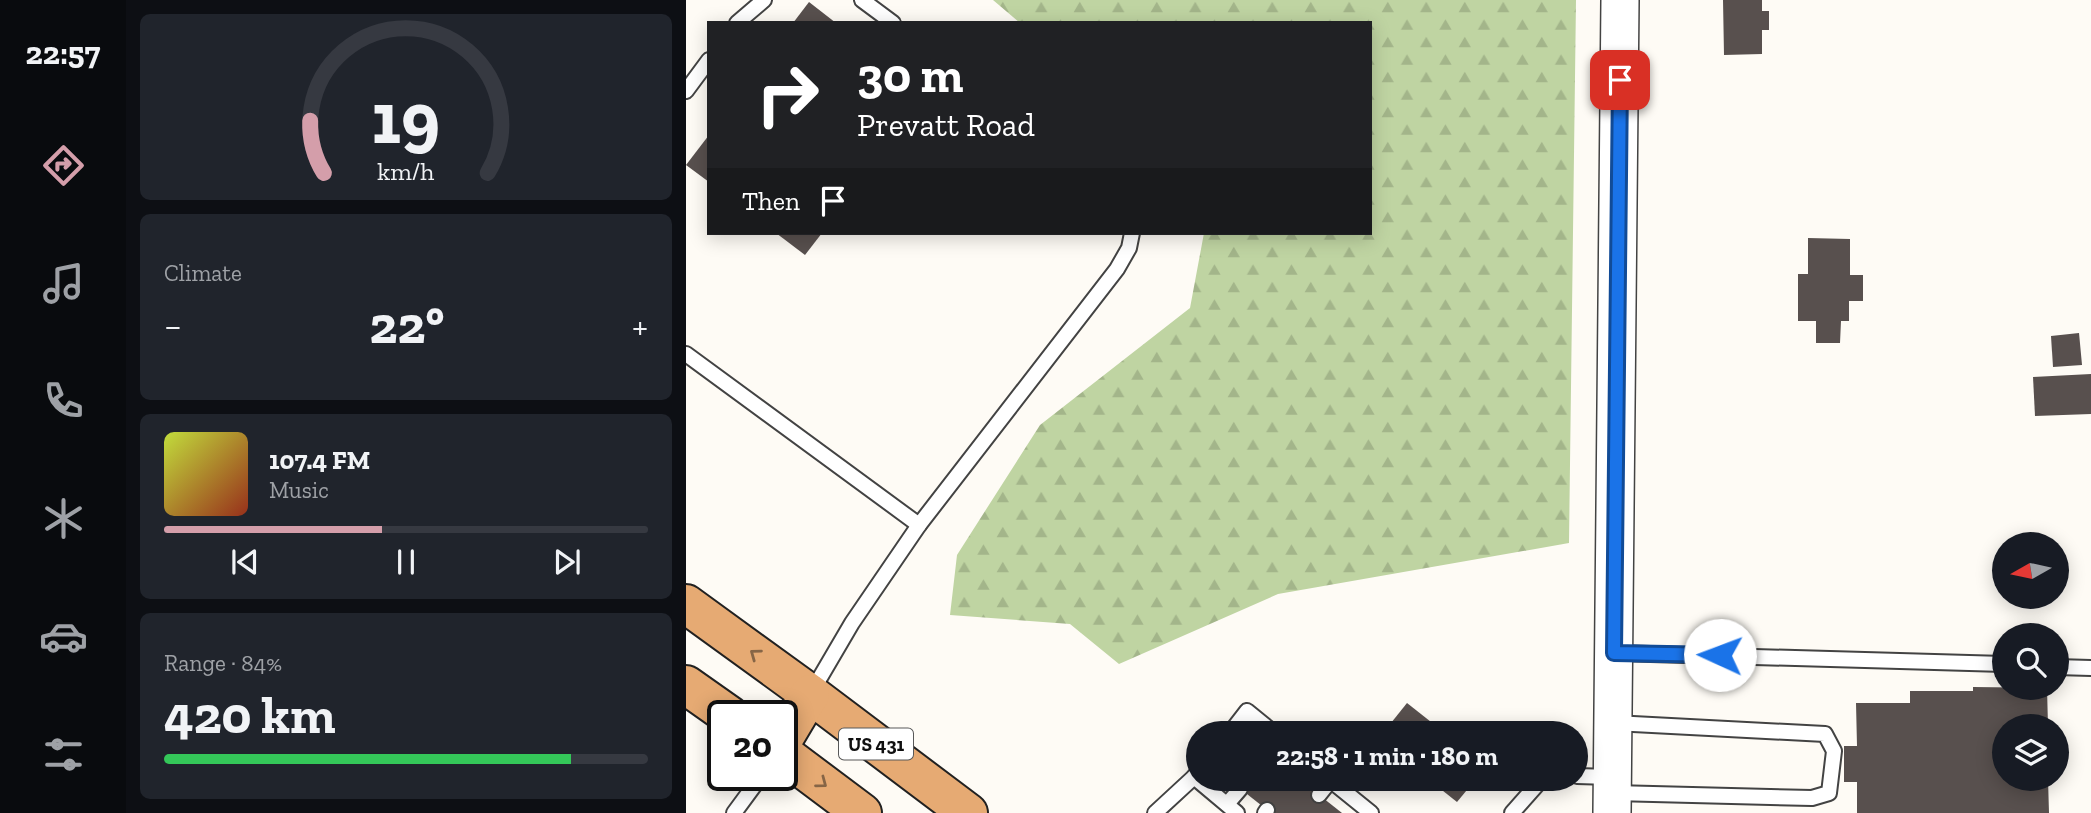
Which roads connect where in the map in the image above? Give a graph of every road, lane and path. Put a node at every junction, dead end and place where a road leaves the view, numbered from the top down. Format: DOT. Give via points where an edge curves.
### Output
graph roads {
  1 [pos="764,0"];
  2 [pos="862,0"];
  3 [pos="1620,0"];
  4 [pos="739,21"];
  5 [pos="890,21"];
  6 [pos="707,63"];
  7 [pos="686,91"];
  8 [pos="1132,235"];
  9 [pos="686,354"];
  10 [pos="919,525"];
  11 [pos="686,604"];
  12 [pos="1614,653"];
  13 [pos="1992,664"];
  14 [pos="2069,667"];
  15 [pos="2091,668"];
  16 [pos="686,685"];
  17 [pos="810,694"];
  18 [pos="707,700"];
  19 [pos="798,714"];
  20 [pos="1239,721"];
  21 [pos="1259,721"];
  22 [pos="1613,723"];
  23 [pos="798,765"];
  24 [pos="1588,782"];
  25 [pos="1186,784"];
  26 [pos="750,791"];
  27 [pos="1213,791"];
  28 [pos="1239,791"];
  29 [pos="1323,791"];
  30 [pos="1344,791"];
  31 [pos="1532,791"];
  32 [pos="1612,794"];
  33 [pos="1320,795"];
  34 [pos="1356,801"];
  35 [pos="1232,809"];
  36 [pos="734,813"];
  37 [pos="862,813"];
  38 [pos="968,813"];
  39 [pos="1155,813"];
  40 [pos="1346,813"];
  41 [pos="1371,813"];
  42 [pos="1513,813"];
  1 -- 4 [label="lane"];
  2 -- 5 [label="lane"];
  3 -- 12 [label="street"];
  6 -- 7 [label="lane"];
  8 -- 10 [label="lane" via="1117,269"];
  9 -- 10 [label="lane"];
  10 -- 17 [label="lane"];
  17 -- 11 [label="highway, US 431, one-way"];
  12 -- 13 [label="lane"];
  12 -- 22 [label="street"];
  14 -- 15 [label="lane"];
  16 -- 18 [label="highway"];
  17 -- 19 [label="highway"];
  17 -- 38 [label="highway, US 431"];
  20 -- 21 [label="lane" via="1247,711"];
  22 -- 32 [label="street"];
  22 -- 32 [label="lane" via="1825,734 1833,751 1829,793 1812,798"];
  23 -- 37 [label="highway, US 431, one-way"];
  24 -- 32 [label="lane"];
  25 -- 39 [label="lane"];
  26 -- 36 [label="lane"];
  27 -- 35 [label="lane"];
  28 -- 35 [label="lane"];
  29 -- 33 [label="lane"];
  30 -- 34 [label="lane"];
  31 -- 42 [label="lane"];
  34 -- 40 [label="lane"];
  34 -- 41 [label="lane"];
}
